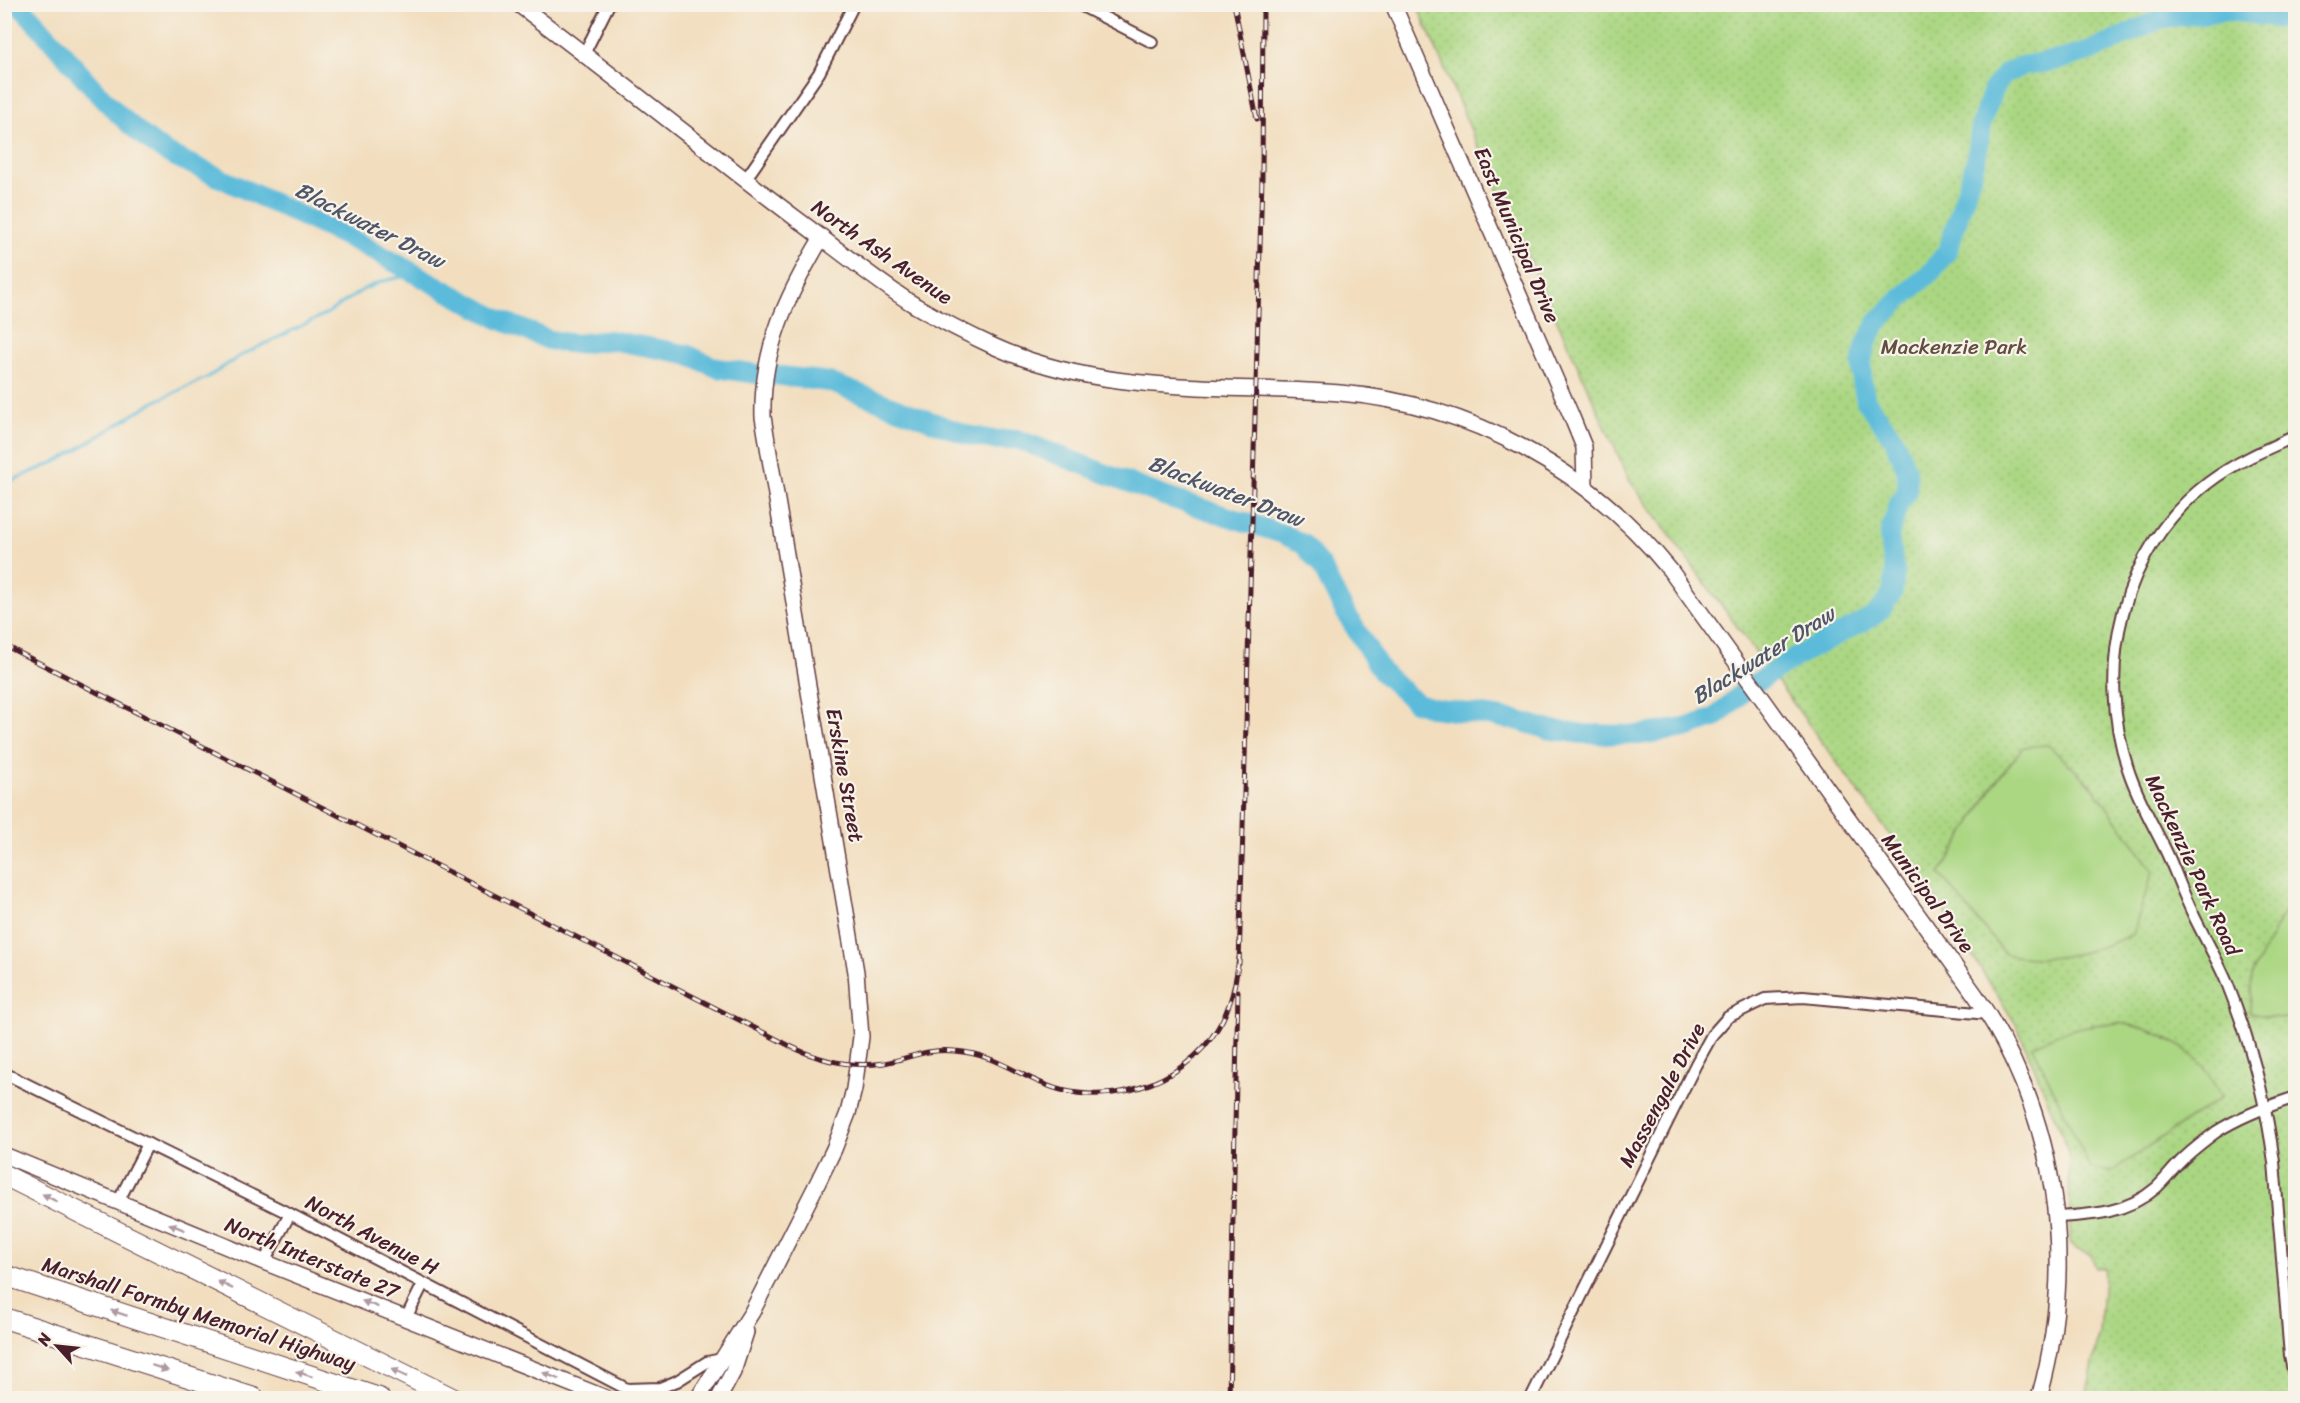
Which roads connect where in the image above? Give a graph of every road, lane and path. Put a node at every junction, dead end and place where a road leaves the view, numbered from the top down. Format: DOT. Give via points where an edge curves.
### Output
graph roads {
  1 [pos="518,4"];
  2 [pos="609,4"];
  3 [pos="854,4"];
  4 [pos="1078,4"];
  5 [pos="1393,4"];
  6 [pos="1152,42"];
  7 [pos="584,54"];
  8 [pos="745,180"];
  9 [pos="822,237"];
  10 [pos="2295,436"];
  11 [pos="1585,487"];
  12 [pos="1988,1014"];
  13 [pos="4,1073"];
  14 [pos="2295,1097"];
  15 [pos="2264,1107"];
  16 [pos="148,1144"];
  17 [pos="4,1155"];
  18 [pos="4,1174"];
  19 [pos="118,1203"];
  20 [pos="290,1214"];
  21 [pos="2057,1217"];
  22 [pos="264,1262"];
  23 [pos="4,1275"];
  24 [pos="423,1284"];
  25 [pos="752,1312"];
  26 [pos="4,1318"];
  27 [pos="406,1318"];
  28 [pos="2292,1320"];
  29 [pos="722,1359"];
  30 [pos="2295,1384"];
  31 [pos="254,1398"];
  32 [pos="380,1398"];
  33 [pos="452,1398"];
  34 [pos="606,1398"];
  35 [pos="698,1398"];
  36 [pos="719,1398"];
  37 [pos="1531,1398"];
  38 [pos="2039,1398"];
  1 -- 7 [label="street, North Ash Avenue"];
  2 -- 7 [label="street"];
  3 -- 8 [label="street" via="819,73"];
  4 -- 6 [label="street"];
  5 -- 11 [label="street, East Municipal Drive" via="1584,447"];
  7 -- 8 [label="street, North Ash Avenue"];
  8 -- 9 [label="street, North Ash Avenue"];
  9 -- 11 [label="street, North Ash Avenue" via="915,305 996,347 1038,362 1086,375 1150,385 1338,393 1396,401 1493,432 1546,460"];
  9 -- 25 [label="street, Erskine Street" via="791,292 772,341 764,383 763,417 856,972 861,1037 854,1089 834,1149"];
  10 -- 15 [label="street, Mackenzie Park Road" via="2213,480 2169,521 2145,555 2127,595 2115,671 2116,721 2127,769 2226,982"];
  11 -- 12 [label="street, Municipal Drive" via="1650,545"];
  12 -- 21 [label="street, Municipal Drive" via="2013,1059 2040,1126"];
  12 -- 37 [label="street, Massengale Drive" via="1803,997 1765,999 1728,1017 1712,1035 1696,1064"];
  13 -- 16 [label="street, North Avenue H"];
  14 -- 15 [label="street"];
  15 -- 21 [label="street" via="2216,1133 2155,1188 2133,1202 2102,1215"];
  15 -- 28 [label="street, Mackenzie Park Road"];
  16 -- 19 [label="street"];
  16 -- 20 [label="street, North Avenue H"];
  17 -- 19 [label="street, North Interstate 27"];
  33 -- 18 [label="highway, one-way"];
  22 -- 19 [label="street, North Interstate 27, one-way"];
  20 -- 22 [label="street"];
  20 -- 24 [label="street, North Avenue H"];
  21 -- 38 [label="street, Municipal Drive" via="2056,1316"];
  27 -- 22 [label="street, North Interstate 27, one-way"];
  32 -- 23 [label="highway, Marshall Formby Memorial Highway, one-way"];
  24 -- 27 [label="street"];
  24 -- 29 [label="street, North Avenue H" via="627,1389 660,1388 707,1362"];
  25 -- 29 [label="street, Erskine Street"];
  25 -- 36 [label="street, Erskine Street" via="733,1372"];
  26 -- 31 [label="highway, one-way"];
  34 -- 27 [label="street, North Interstate 27, one-way"];
  28 -- 30 [label="street, Mackenzie Park Road" via="2290,1356"];
  29 -- 35 [label="street, Erskine Street"];
}
